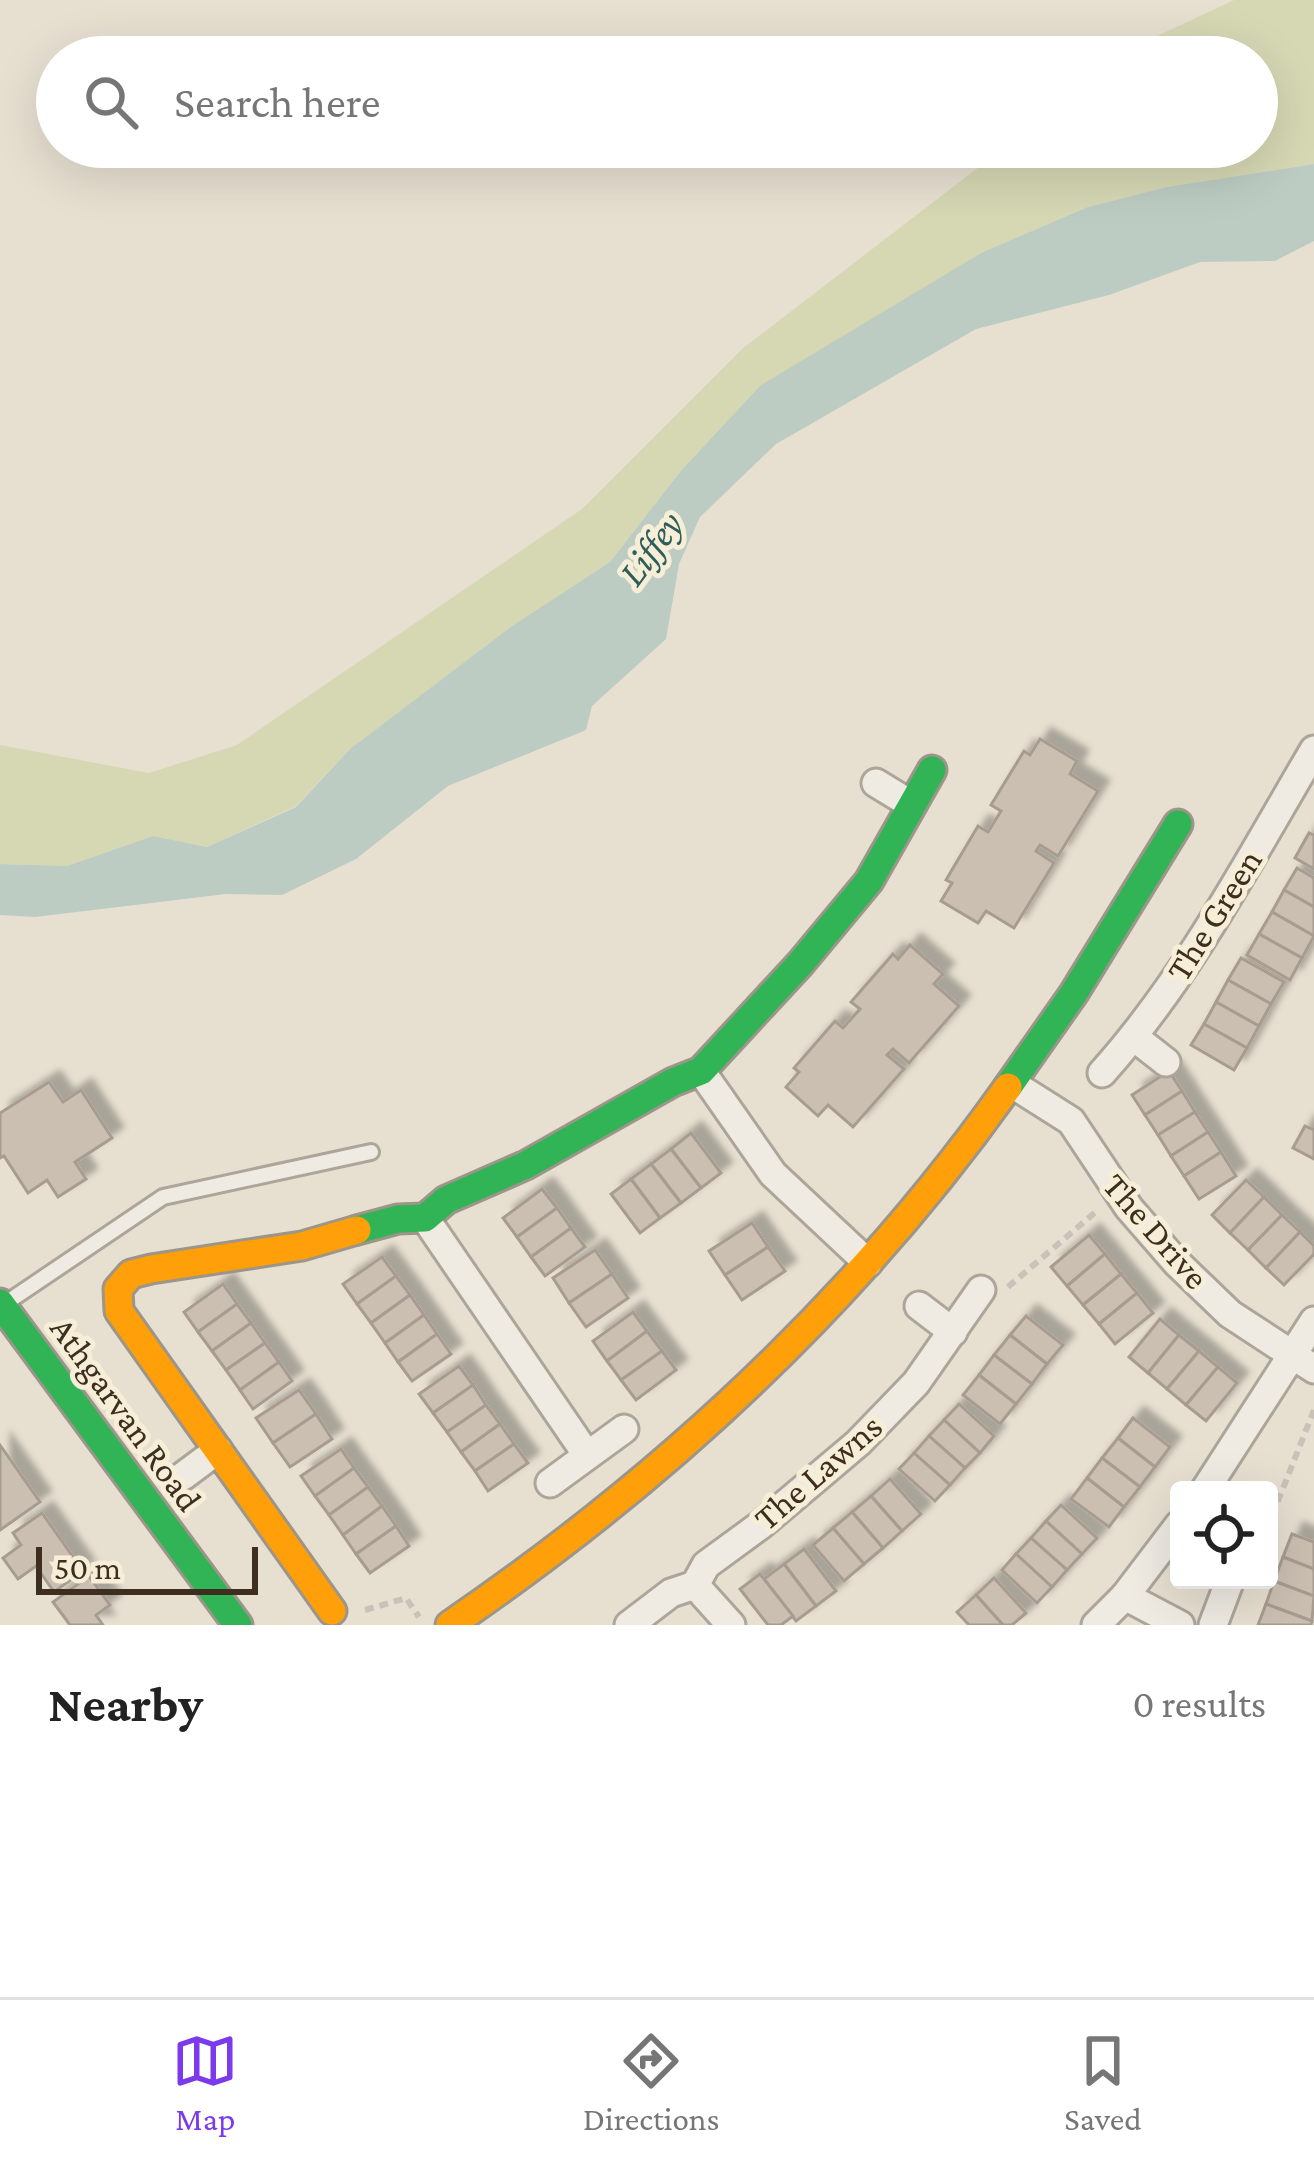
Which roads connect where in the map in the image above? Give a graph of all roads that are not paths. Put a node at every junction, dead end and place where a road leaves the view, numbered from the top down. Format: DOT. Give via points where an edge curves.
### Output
graph roads {
  1 [pos="1314,750"];
  2 [pos="932,770"];
  3 [pos="876,783"];
  4 [pos="912,805"];
  5 [pos="1178,824"];
  6 [pos="1134,1037"];
  7 [pos="1166,1062"];
  8 [pos="701,1071"];
  9 [pos="1102,1073"];
  10 [pos="1011,1083"];
  11 [pos="371,1152"];
  12 [pos="425,1218"];
  13 [pos="868,1263"];
  14 [pos="981,1290"];
  15 [pos="1,1304"];
  16 [pos="919,1306"];
  17 [pos="1314,1321"];
  18 [pos="952,1332"];
  19 [pos="1304,1362"];
  20 [pos="623,1429"];
  21 [pos="218,1450"];
  22 [pos="587,1454"];
  23 [pos="183,1476"];
  24 [pos="1212,1481"];
  25 [pos="550,1483"];
  26 [pos="1170,1537"];
  27 [pos="694,1585"];
  28 [pos="1227,1589"];
  29 [pos="1125,1596"];
  30 [pos="332,1611"];
  31 [pos="238,1625"];
  32 [pos="450,1625"];
  33 [pos="629,1625"];
  34 [pos="730,1625"];
  35 [pos="1096,1625"];
  36 [pos="1180,1625"];
  37 [pos="1213,1625"];
  1 -- 6 [label="street, The Green"];
  2 -- 4 [label="street"];
  3 -- 4 [label="street"];
  4 -- 8 [label="street" via="869,881"];
  5 -- 10 [label="street"];
  6 -- 7 [label="street"];
  6 -- 9 [label="street, The Green"];
  8 -- 12 [label="street" via="446,1200"];
  8 -- 13 [label="street" via="773,1174"];
  10 -- 13 [label="street"];
  10 -- 19 [label="street, The Drive" via="1071,1121 1176,1262 1230,1313"];
  11 -- 15 [label="lane" via="163,1197"];
  12 -- 21 [label="street" via="131,1274 118,1289 119,1311"];
  12 -- 22 [label="street"];
  13 -- 32 [label="street" via="633,1490 520,1581"];
  14 -- 18 [label="street, The Lawns"];
  15 -- 31 [label="street, Athgarvan Road"];
  16 -- 18 [label="street"];
  17 -- 19 [label="street"];
  18 -- 27 [label="street, The Lawns" via="858,1443 706,1565"];
  19 -- 24 [label="street"];
  20 -- 22 [label="street"];
  21 -- 23 [label="street"];
  21 -- 30 [label="street"];
  22 -- 25 [label="street"];
  26 -- 29 [label="street"];
  27 -- 33 [label="street, The Lawns" via="671,1592"];
  27 -- 34 [label="street"];
  28 -- 37 [label="street"];
  29 -- 35 [label="street"];
  29 -- 36 [label="street"];
}
